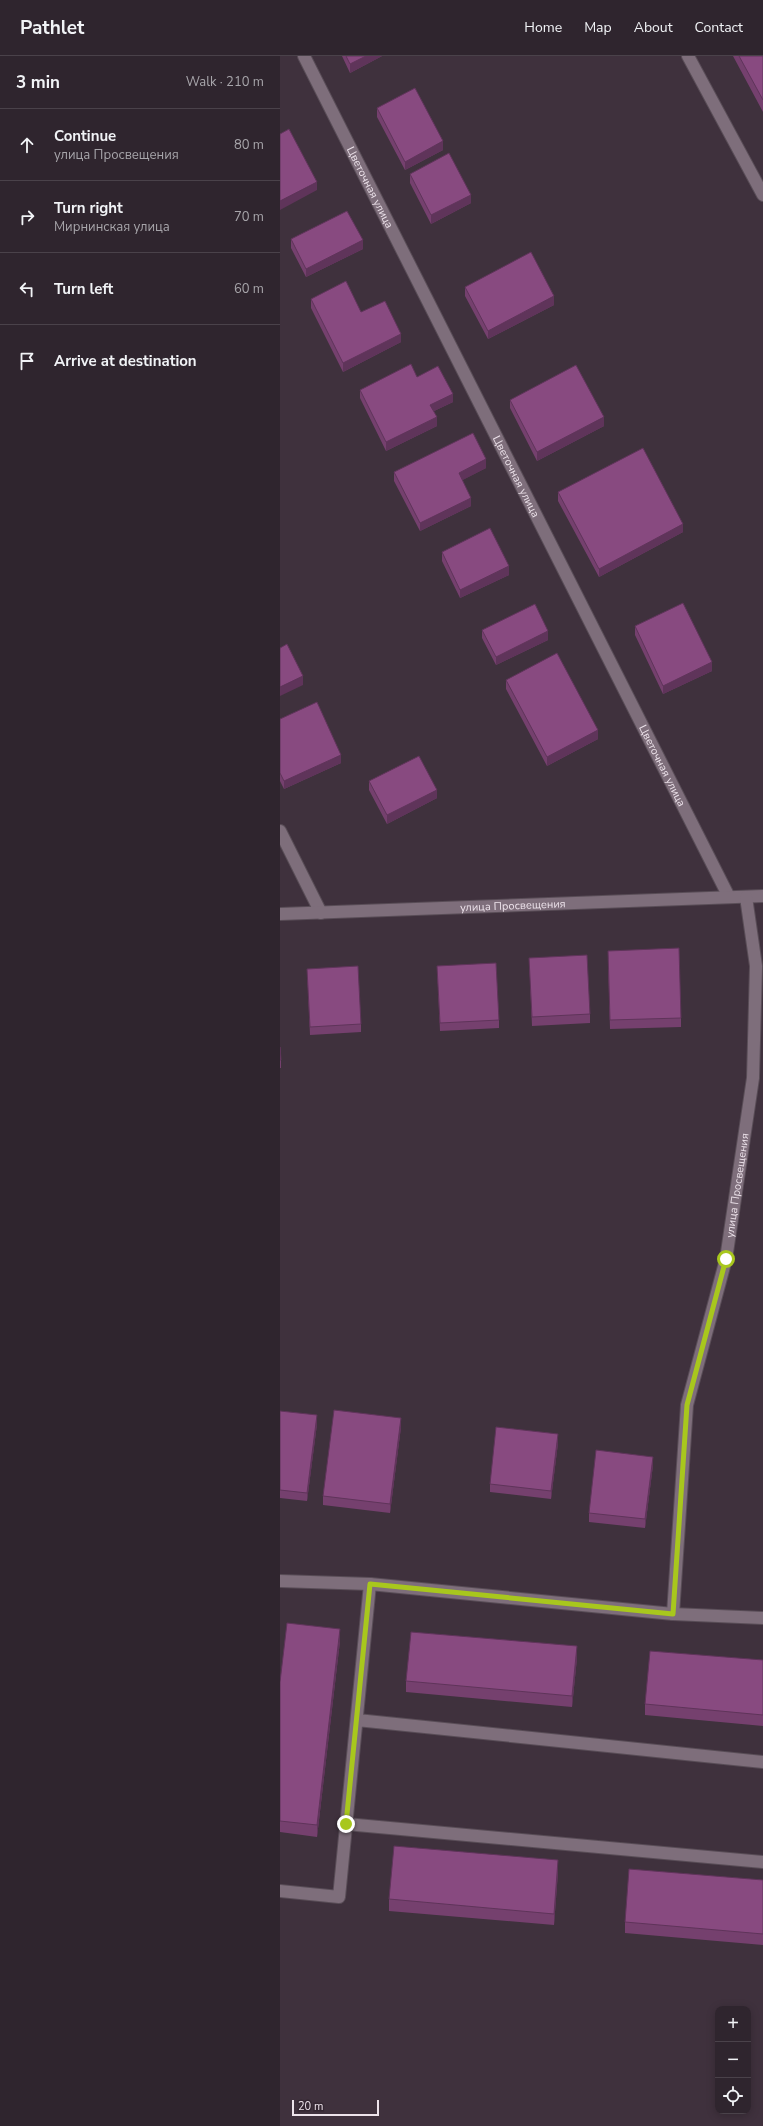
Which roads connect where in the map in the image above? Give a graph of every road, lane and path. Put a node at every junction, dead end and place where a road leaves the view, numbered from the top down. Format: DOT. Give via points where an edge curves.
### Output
graph roads {
  1 [pos="304,56"];
  2 [pos="688,56"];
  3 [pos="763,195"];
  4 [pos="280,832"];
  5 [pos="763,896"];
  6 [pos="729,897"];
  7 [pos="746,897"];
  8 [pos="321,913"];
  9 [pos="280,914"];
  10 [pos="280,1581"];
  11 [pos="370,1584"];
  12 [pos="673,1614"];
  13 [pos="763,1618"];
  14 [pos="357,1720"];
  15 [pos="763,1762"];
  16 [pos="346,1824"];
  17 [pos="763,1862"];
  18 [pos="280,1891"];
  1 -- 6 [label="street, Цветочная улица"];
  2 -- 3 [label="street"];
  4 -- 8 [label="street"];
  5 -- 7 [label="street, улица Просвещения"];
  6 -- 7 [label="street, улица Просвещения"];
  6 -- 8 [label="street, улица Просвещения"];
  7 -- 12 [label="street, улица Просвещения" via="756,966 753,1078 726,1259 687,1405"];
  8 -- 9 [label="street, улица Просвещения"];
  10 -- 11 [label="street"];
  11 -- 12 [label="street"];
  11 -- 14 [label="street"];
  12 -- 13 [label="street"];
  14 -- 15 [label="street"];
  14 -- 16 [label="street"];
  16 -- 17 [label="street"];
  16 -- 18 [label="street" via="339,1897"];
}
